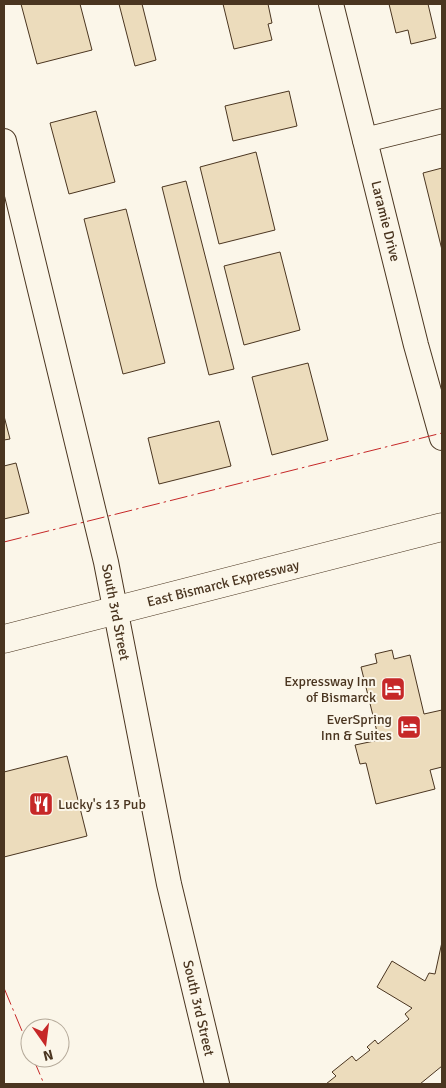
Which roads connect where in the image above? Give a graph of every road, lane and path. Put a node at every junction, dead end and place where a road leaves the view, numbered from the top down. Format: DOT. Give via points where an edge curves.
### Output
graph roads {
  1 [pos="331,4"];
  2 [pos="442,121"];
  3 [pos="365,140"];
  4 [pos="4,141"];
  5 [pos="442,438"];
  6 [pos="442,527"];
  7 [pos="115,611"];
  8 [pos="4,639"];
  9 [pos="217,1084"];
  1 -- 3 [label="street, Laramie Drive"];
  2 -- 3 [label="street"];
  3 -- 5 [label="street, Laramie Drive"];
  4 -- 7 [label="street, South 3rd Street" via="106,562"];
  6 -- 7 [label="main road, East Bismarck Expressway"];
  7 -- 8 [label="main road, East Bismarck Expressway"];
  7 -- 9 [label="street, South 3rd Street" via="169,884"];
}
